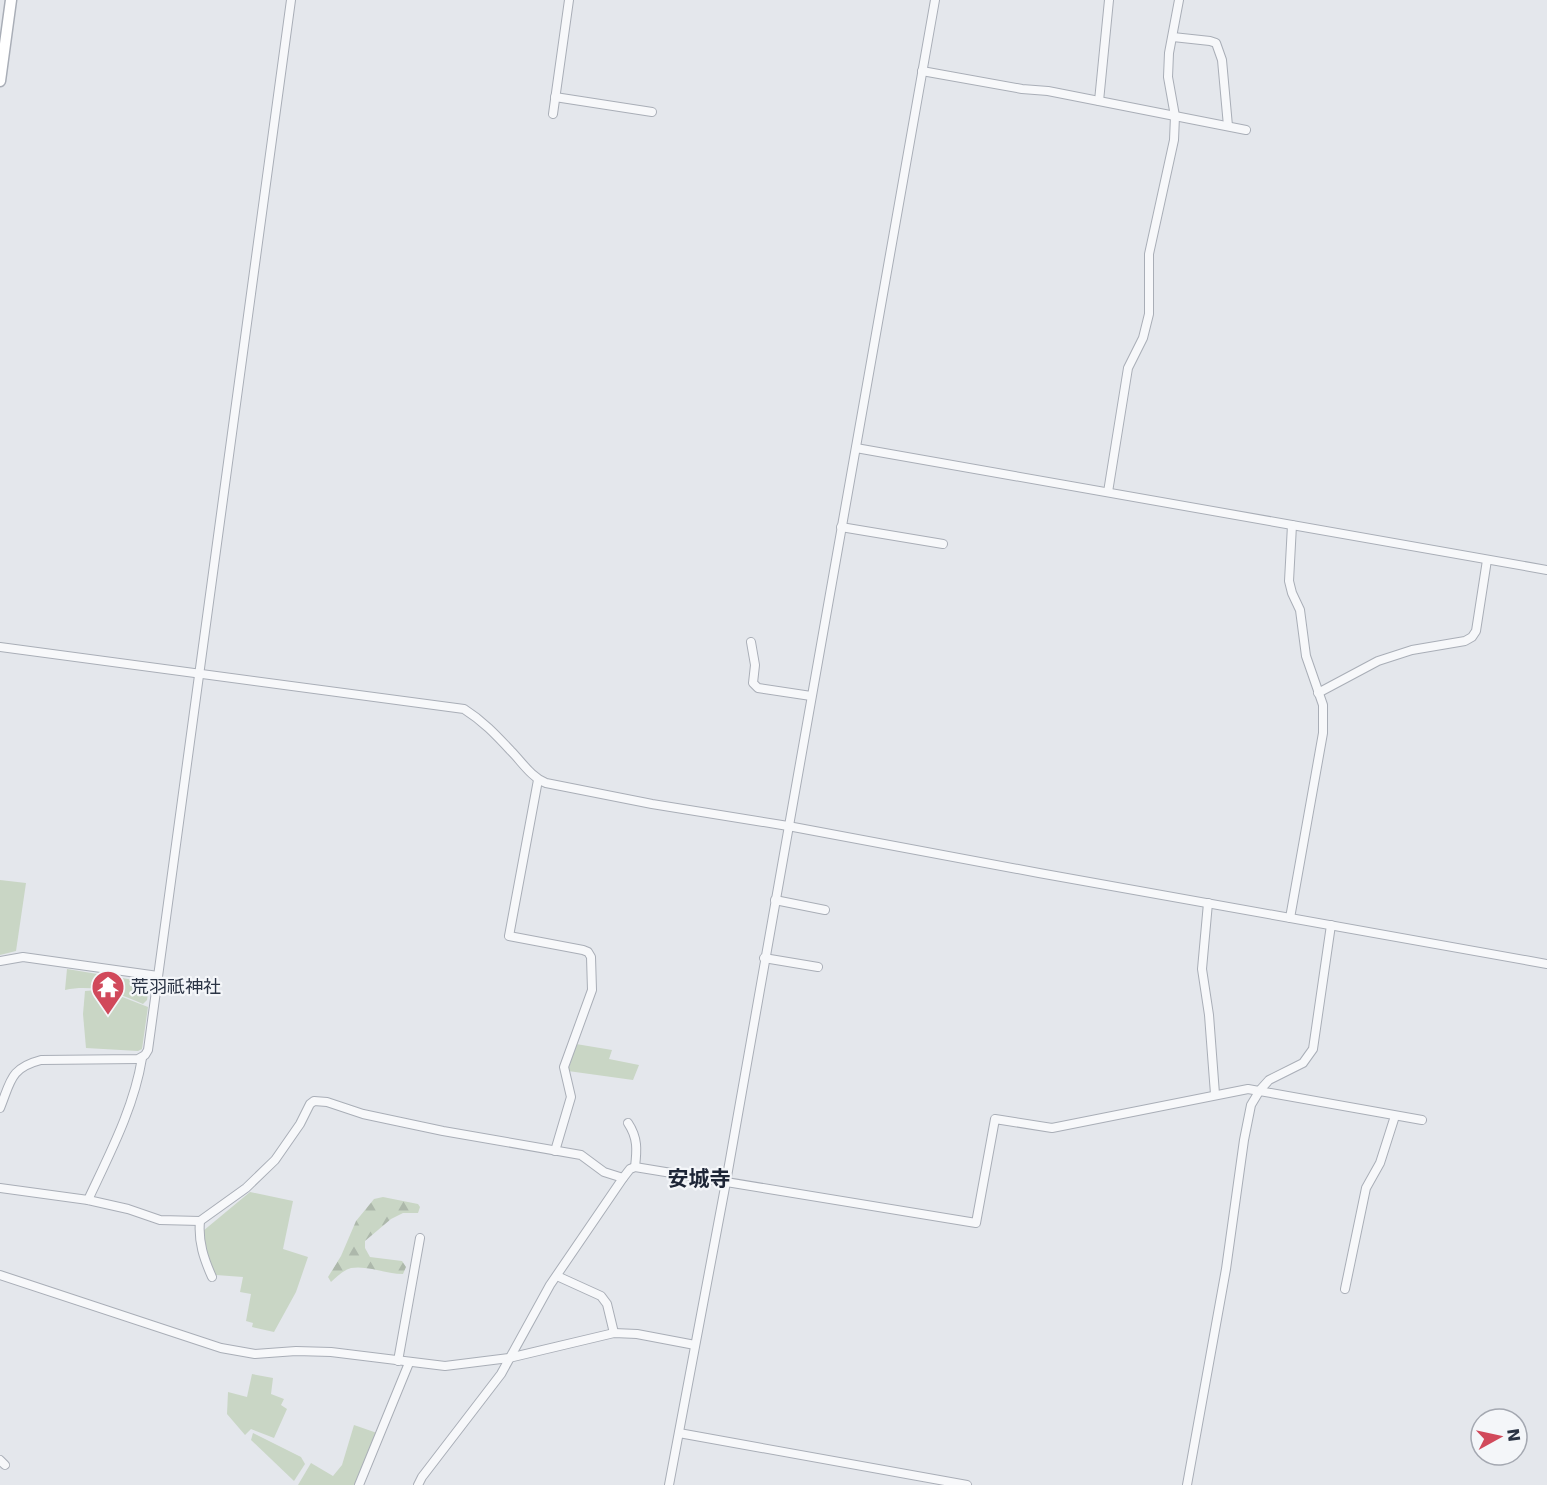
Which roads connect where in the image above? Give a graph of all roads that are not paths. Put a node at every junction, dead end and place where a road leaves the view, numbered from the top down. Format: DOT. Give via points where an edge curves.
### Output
graph roads {
  1 [pos="11,0"];
  2 [pos="291,0"];
  3 [pos="569,0"];
  4 [pos="935,0"];
  5 [pos="1109,0"];
  6 [pos="1179,0"];
  7 [pos="1173,37"];
  8 [pos="922,71"];
  9 [pos="0,81"];
  10 [pos="555,97"];
  11 [pos="1099,101"];
  12 [pos="651,112"];
  13 [pos="553,114"];
  14 [pos="1175,116"];
  15 [pos="1228,126"];
  16 [pos="1246,130"];
  17 [pos="856,448"];
  18 [pos="1108,492"];
  19 [pos="1292,525"];
  20 [pos="841,527"];
  21 [pos="943,544"];
  22 [pos="1487,560"];
  23 [pos="1547,570"];
  24 [pos="751,642"];
  25 [pos="0,647"];
  26 [pos="198,673"];
  27 [pos="1318,693"];
  28 [pos="811,696"];
  29 [pos="538,780"];
  30 [pos="788,826"];
  31 [pos="775,900"];
  32 [pos="1208,903"];
  33 [pos="825,910"];
  34 [pos="1290,918"];
  35 [pos="1331,925"];
  36 [pos="764,958"];
  37 [pos="0,961"];
  38 [pos="1547,964"];
  39 [pos="818,967"];
  40 [pos="158,976"];
  41 [pos="142,1058"];
  42 [pos="1260,1090"];
  43 [pos="1215,1094"];
  44 [pos="0,1108"];
  45 [pos="1395,1116"];
  46 [pos="1422,1120"];
  47 [pos="628,1123"];
  48 [pos="555,1151"];
  49 [pos="635,1167"];
  50 [pos="623,1178"];
  51 [pos="726,1182"];
  52 [pos="0,1188"];
  53 [pos="88,1200"];
  54 [pos="200,1221"];
  55 [pos="420,1238"];
  56 [pos="0,1275"];
  57 [pos="557,1276"];
  58 [pos="212,1277"];
  59 [pos="1346,1289"];
  60 [pos="614,1334"];
  61 [pos="695,1345"];
  62 [pos="509,1358"];
  63 [pos="398,1361"];
  64 [pos="409,1363"];
  65 [pos="679,1432"];
  66 [pos="359,1485"];
  67 [pos="418,1485"];
  68 [pos="669,1485"];
  69 [pos="967,1485"];
  70 [pos="1187,1485"];
  1 -- 9 [label="street"];
  2 -- 26 [label="street"];
  3 -- 10 [label="street"];
  4 -- 8 [label="street"];
  5 -- 11 [label="street"];
  6 -- 7 [label="street"];
  7 -- 14 [label="street" via="1168,77"];
  7 -- 15 [label="street" via="1216,43 1222,60"];
  8 -- 11 [label="street"];
  8 -- 17 [label="street"];
  10 -- 12 [label="street"];
  10 -- 13 [label="street"];
  11 -- 14 [label="street"];
  14 -- 15 [label="street"];
  14 -- 18 [label="street" via="1174,140 1149,254 1149,314 1143,338 1128,368"];
  15 -- 16 [label="street"];
  17 -- 18 [label="street"];
  17 -- 20 [label="street"];
  18 -- 19 [label="street"];
  19 -- 22 [label="street"];
  19 -- 27 [label="street" via="1289,581 1300,610 1306,656"];
  20 -- 21 [label="street"];
  20 -- 28 [label="street"];
  22 -- 23 [label="street"];
  22 -- 27 [label="street" via="1472,637 1378,661"];
  24 -- 28 [label="street" via="753,683"];
  25 -- 26 [label="street"];
  26 -- 29 [label="street" via="464,709 482,720"];
  26 -- 40 [label="street"];
  27 -- 34 [label="street" via="1323,705 1323,733"];
  28 -- 30 [label="street"];
  29 -- 30 [label="street"];
  29 -- 48 [label="street" via="509,936 584,950 591,957 591,990 564,1067 571,1097"];
  30 -- 31 [label="street"];
  30 -- 32 [label="street"];
  31 -- 33 [label="street"];
  31 -- 36 [label="street"];
  32 -- 34 [label="street"];
  32 -- 43 [label="street" via="1202,969"];
  34 -- 35 [label="street"];
  35 -- 38 [label="street"];
  35 -- 42 [label="street" via="1313,1049 1303,1063 1269,1080"];
  36 -- 39 [label="street"];
  36 -- 51 [label="street"];
  37 -- 40 [label="street" via="23,957"];
  40 -- 41 [label="street" via="148,1050"];
  41 -- 44 [label="street" via="28,1063 15,1074"];
  41 -- 53 [label="street" via="121,1129"];
  42 -- 43 [label="street"];
  42 -- 45 [label="street"];
  42 -- 70 [label="street" via="1251,1105 1244,1140 1226,1269"];
  43 -- 51 [label="street" via="1053,1128 995,1119 976,1223"];
  45 -- 46 [label="street"];
  45 -- 59 [label="street" via="1380,1163 1366,1188"];
  47 -- 49 [label="street" via="638,1150"];
  48 -- 50 [label="street" via="581,1155 604,1172"];
  48 -- 54 [label="street" via="432,1129 314,1101 275,1160 246,1188"];
  49 -- 50 [label="street"];
  49 -- 51 [label="street"];
  50 -- 57 [label="street"];
  51 -- 61 [label="street"];
  52 -- 53 [label="street"];
  53 -- 54 [label="street" via="160,1220"];
  54 -- 58 [label="street" via="202,1250"];
  55 -- 63 [label="street"];
  56 -- 63 [label="street" via="237,1352 331,1352"];
  57 -- 60 [label="street" via="601,1296 607,1304"];
  57 -- 62 [label="street"];
  60 -- 61 [label="street" via="637,1334"];
  60 -- 62 [label="street"];
  61 -- 65 [label="street"];
  62 -- 64 [label="street" via="445,1366"];
  62 -- 67 [label="street"];
  63 -- 64 [label="street"];
  64 -- 66 [label="street"];
  65 -- 68 [label="street"];
  65 -- 69 [label="street"];
}
